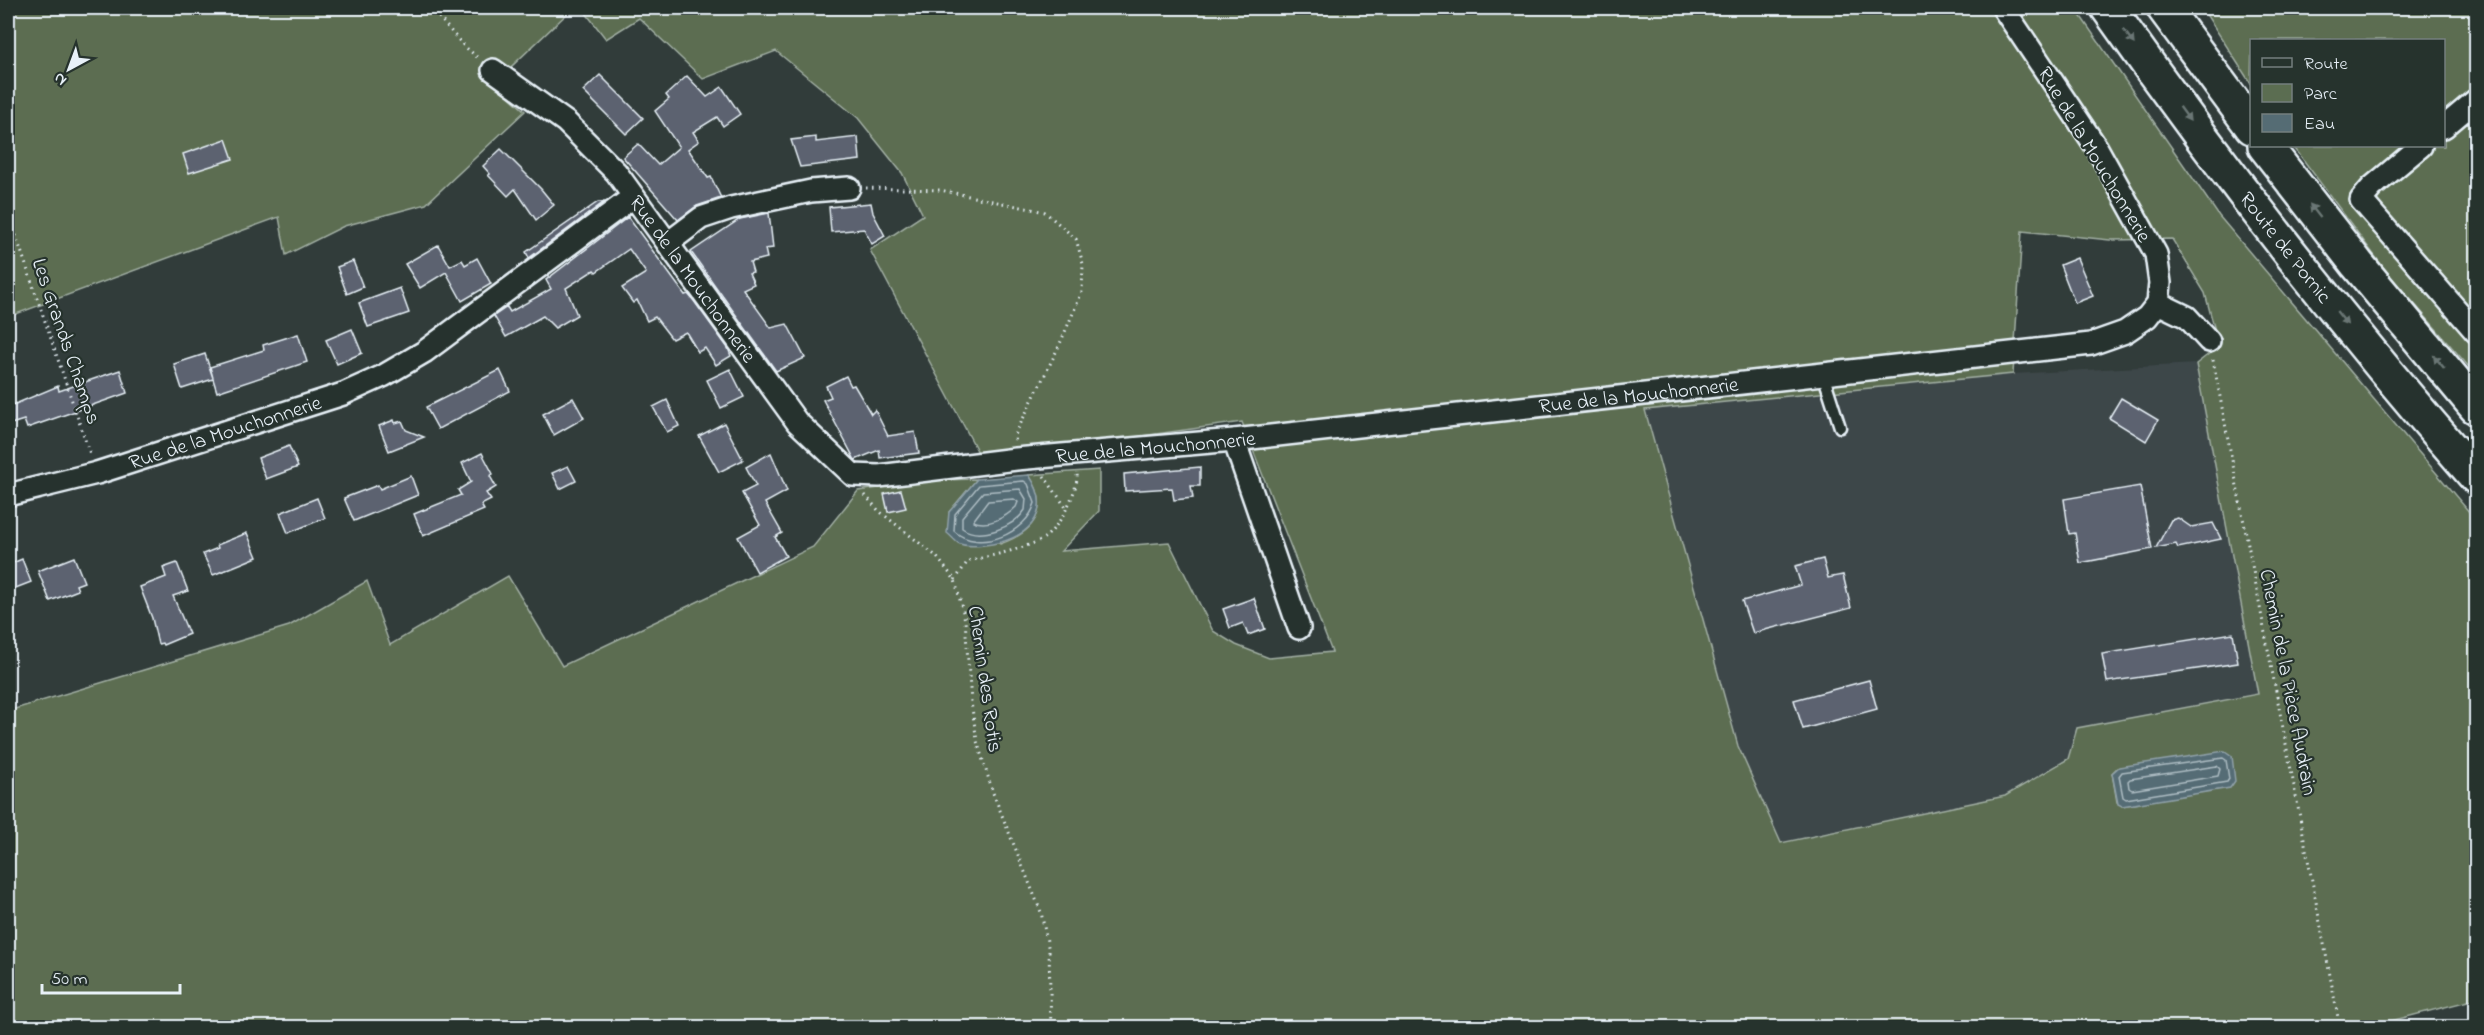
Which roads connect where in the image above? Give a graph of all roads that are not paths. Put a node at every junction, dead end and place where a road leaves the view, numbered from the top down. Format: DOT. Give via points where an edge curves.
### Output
graph roads {
  1 [pos="2003,8"];
  2 [pos="2108,8"];
  3 [pos="2164,8"];
  4 [pos="493,70"];
  5 [pos="2476,100"];
  6 [pos="2250,125"];
  7 [pos="2445,126"];
  8 [pos="2266,147"];
  9 [pos="2420,147"];
  10 [pos="849,188"];
  11 [pos="633,197"];
  12 [pos="668,243"];
  13 [pos="2158,303"];
  14 [pos="2476,332"];
  15 [pos="2209,341"];
  16 [pos="1823,374"];
  17 [pos="2476,407"];
  18 [pos="1840,427"];
  19 [pos="1234,440"];
  20 [pos="2476,477"];
  21 [pos="8,495"];
  22 [pos="1299,628"];
  1 -- 13 [label="street, Rue de la Mouchonnerie" via="2097,148 2156,254"];
  2 -- 20 [label="highway, Route de Pornic, one-way" via="2314,284"];
  3 -- 6 [label="highway"];
  4 -- 11 [label="street" via="566,122 616,172"];
  5 -- 7 [label="street"];
  17 -- 8 [label="highway, one-way"];
  9 -- 14 [label="street" via="2361,200"];
  10 -- 12 [label="street" via="811,191 731,208 701,218"];
  11 -- 12 [label="street, Rue de la Mouchonnerie"];
  11 -- 21 [label="street, Rue de la Mouchonnerie" via="424,351 383,376 343,394 97,473"];
  12 -- 19 [label="street, Rue de la Mouchonnerie" via="796,422 853,475 879,476 1023,458"];
  13 -- 15 [label="street" via="2187,317"];
  13 -- 16 [label="street, Rue de la Mouchonnerie" via="2148,317 2125,332 2091,344"];
  16 -- 18 [label="lane"];
  16 -- 19 [label="street, Rue de la Mouchonnerie"];
  19 -- 22 [label="street"];
}
